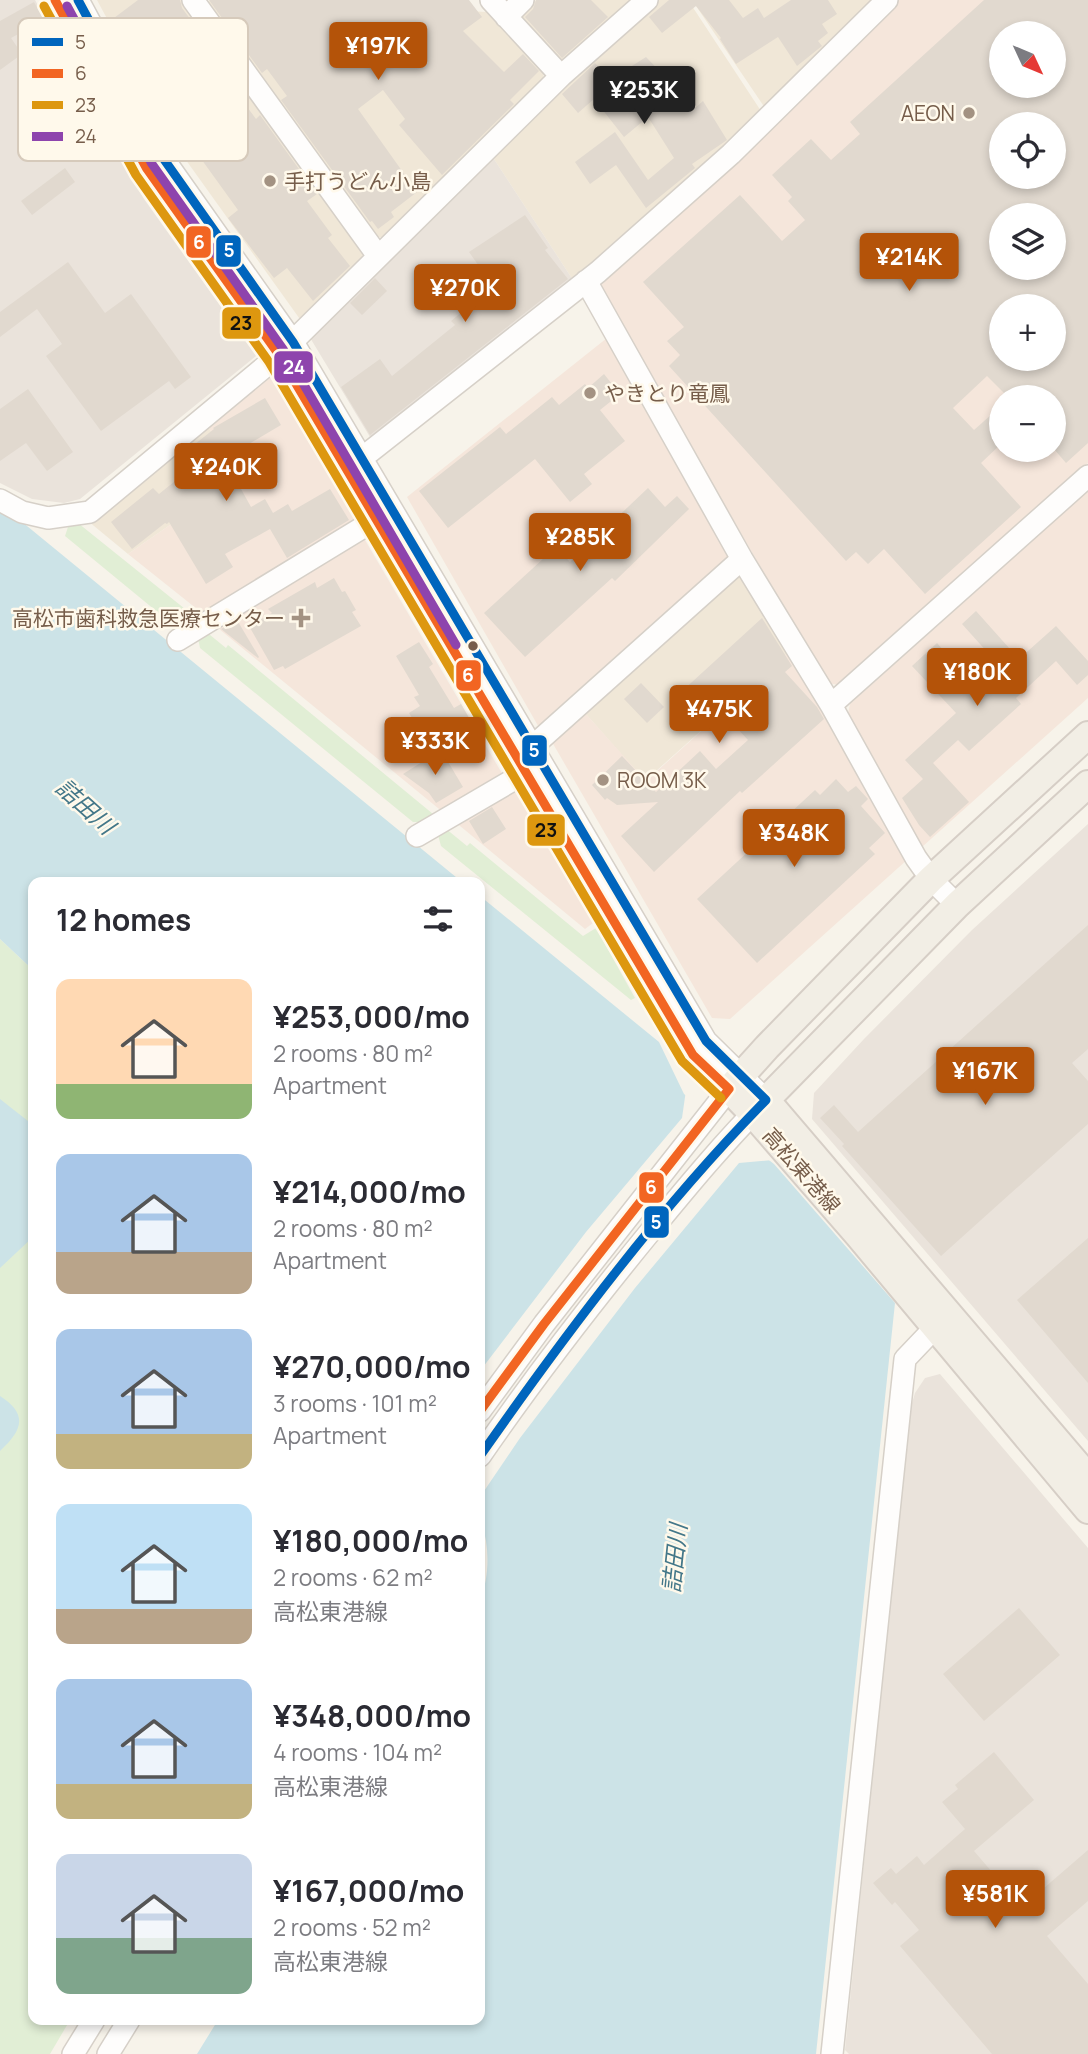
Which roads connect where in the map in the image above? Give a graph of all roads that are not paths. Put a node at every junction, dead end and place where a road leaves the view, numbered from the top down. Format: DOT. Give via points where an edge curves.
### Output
graph roads {
  1 [pos="193,0"];
  2 [pos="491,0"];
  3 [pos="523,0"];
  4 [pos="647,0"];
  5 [pos="887,0"];
  6 [pos="506,17"];
  7 [pos="206,18"];
  8 [pos="248,76"];
  9 [pos="561,76"];
  10 [pos="143,161"];
  11 [pos="378,256"];
  12 [pos="586,281"];
  13 [pos="286,349"];
  14 [pos="362,458"];
  15 [pos="1088,476"];
  16 [pos="0,500"];
  17 [pos="384,514"];
  18 [pos="742,559"];
  19 [pos="178,640"];
  20 [pos="831,705"];
  21 [pos="1088,735"];
  22 [pos="533,761"];
  23 [pos="1088,784"];
  24 [pos="417,836"];
  25 [pos="931,879"];
  26 [pos="957,905"];
  27 [pos="730,1090"];
  28 [pos="754,1113"];
  29 [pos="942,1321"];
  30 [pos="485,1404"];
  31 [pos="485,1449"];
  32 [pos="1088,1477"];
  33 [pos="1088,1510"];
  34 [pos="91,2025"];
  35 [pos="125,2025"];
  36 [pos="834,2052"];
  37 [pos="73,2054"];
  38 [pos="108,2054"];
  1 -- 7 [label="street"];
  2 -- 6 [label="street"];
  3 -- 6 [label="street"];
  4 -- 9 [label="street"];
  5 -- 12 [label="street" via="731,154"];
  6 -- 9 [label="street"];
  8 -- 11 [label="street"];
  9 -- 11 [label="street"];
  10 -- 13 [label="street"];
  11 -- 13 [label="street"];
  12 -- 14 [label="street"];
  12 -- 18 [label="street"];
  13 -- 14 [label="street"];
  13 -- 16 [label="street" via="90,512 48,518 22,512"];
  13 -- 17 [label="street"];
  14 -- 17 [label="street"];
  15 -- 20 [label="street"];
  17 -- 19 [label="street"];
  17 -- 22 [label="street"];
  18 -- 20 [label="street"];
  18 -- 22 [label="street"];
  20 -- 25 [label="street"];
  21 -- 25 [label="main road"];
  22 -- 24 [label="street"];
  22 -- 27 [label="street" via="706,1041"];
  23 -- 26 [label="main road, 高松東港線"];
  25 -- 26 [label="street"];
  25 -- 27 [label="main road"];
  26 -- 28 [label="main road, 高松東港線"];
  27 -- 28 [label="main road, 高松東港線"];
  27 -- 30 [label="street"];
  28 -- 29 [label="main road, 高松東港線"];
  28 -- 31 [label="street" via="619,1270"];
  29 -- 32 [label="main road, 高松東港線"];
  29 -- 33 [label="main road, 高松東港線"];
  29 -- 36 [label="street" via="905,1359"];
  34 -- 37 [label="street"];
  35 -- 38 [label="street"];
}
